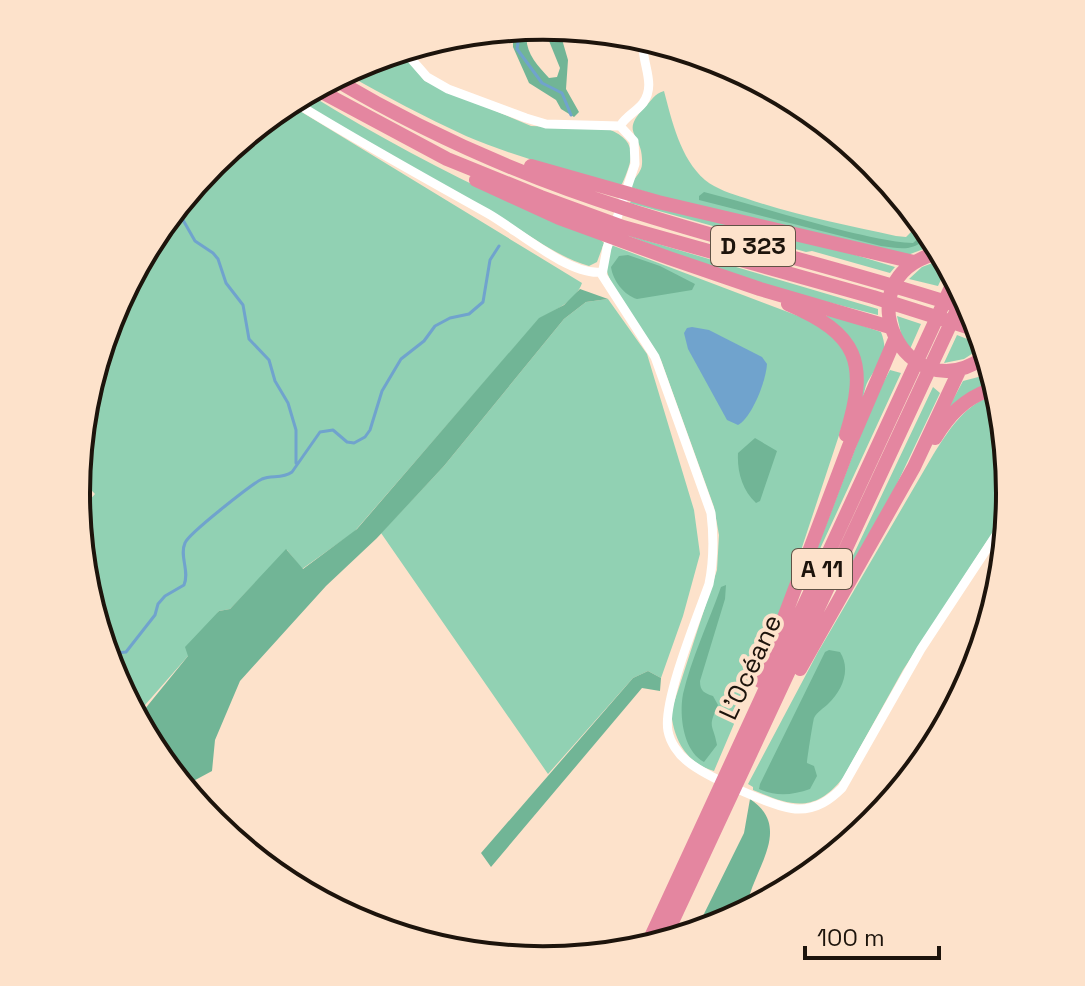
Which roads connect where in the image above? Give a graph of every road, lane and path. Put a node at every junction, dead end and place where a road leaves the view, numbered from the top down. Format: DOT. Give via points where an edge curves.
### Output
graph roads {
  1 [pos="644,52"];
  2 [pos="412,59"];
  3 [pos="346,85"];
  4 [pos="327,95"];
  5 [pos="304,108"];
  6 [pos="620,126"];
  7 [pos="631,203"];
  8 [pos="621,233"];
  9 [pos="929,256"];
  10 [pos="914,262"];
  11 [pos="601,272"];
  12 [pos="760,289"];
  13 [pos="949,293"];
  14 [pos="954,304"];
  15 [pos="956,309"];
  16 [pos="963,325"];
  17 [pos="891,327"];
  18 [pos="976,363"];
  19 [pos="960,369"];
  20 [pos="916,383"];
  21 [pos="984,392"];
  22 [pos="914,467"];
  23 [pos="836,481"];
  24 [pos="993,539"];
  25 [pos="759,737"];
  26 [pos="735,767"];
  27 [pos="724,795"];
  28 [pos="669,928"];
  29 [pos="653,932"];
  1 -- 6 [label="street" via="649,94"];
  2 -- 6 [label="street" via="448,89 526,118 546,124"];
  3 -- 7 [label="highway" via="451,142"];
  4 -- 8 [label="highway" via="447,159 468,177 537,209"];
  5 -- 11 [label="street" via="565,262"];
  6 -- 11 [label="street" via="634,141 636,152"];
  7 -- 10 [label="highway"];
  7 -- 14 [label="highway, D 323"];
  8 -- 12 [label="highway"];
  8 -- 16 [label="highway, D 323"];
  9 -- 10 [label="highway"];
  10 -- 17 [label="highway" via="891,293"];
  11 -- 24 [label="street" via="655,357 711,513 713,564 666,719 672,744 696,768 787,809 817,806 834,796"];
  12 -- 17 [label="highway"];
  12 -- 23 [label="highway" via="763,295 826,322 851,351 858,388"];
  13 -- 20 [label="highway, L’Océane / A 11"];
  15 -- 20 [label="highway, L’Océane / A 11"];
  17 -- 19 [label="highway" via="907,355 924,366"];
  17 -- 23 [label="highway"];
  18 -- 19 [label="highway"];
  19 -- 22 [label="highway"];
  20 -- 25 [label="highway, L’Océane / A 11"];
  20 -- 26 [label="highway, L’Océane / A 11"];
  21 -- 22 [label="highway" via="952,413"];
  22 -- 25 [label="highway" via="772,725"];
  23 -- 26 [label="highway" via="734,742"];
  25 -- 26 [label="highway, L’Océane / A 11"];
  26 -- 27 [label="highway, L’Océane / A 11"];
  27 -- 28 [label="highway, L’Océane / A 11"];
  27 -- 29 [label="highway, L’Océane / A 11"];
}
